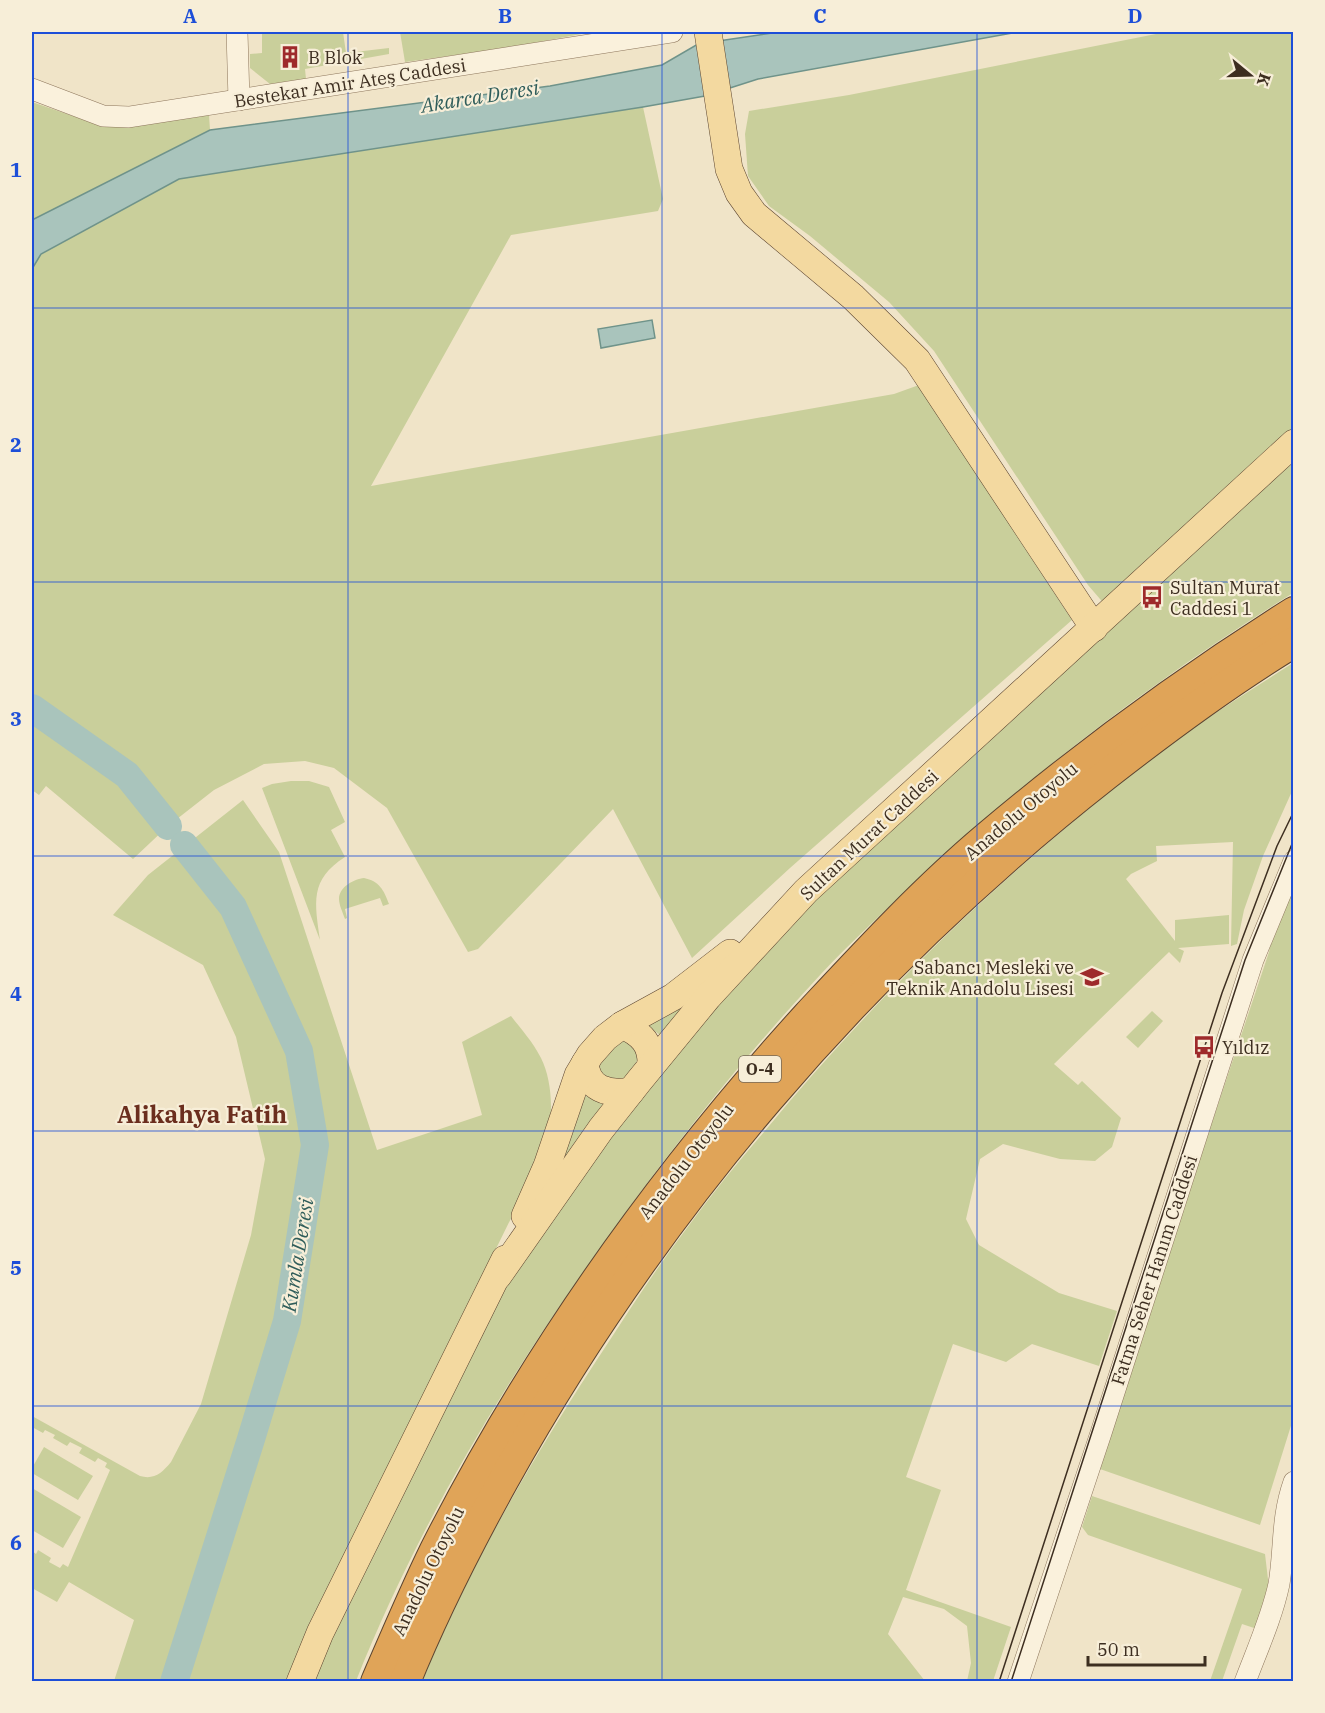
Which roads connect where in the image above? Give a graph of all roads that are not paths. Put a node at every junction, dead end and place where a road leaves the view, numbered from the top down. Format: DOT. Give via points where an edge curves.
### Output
graph roads {
  1 [pos="237,32"];
  2 [pos="672,32"];
  3 [pos="709,37"];
  4 [pos="32,89"];
  5 [pos="239,100"];
  6 [pos="1293,443"];
  7 [pos="1293,612"];
  8 [pos="1094,628"];
  9 [pos="1293,642"];
  10 [pos="1293,861"];
  11 [pos="807,891"];
  12 [pos="622,1024"];
  13 [pos="585,1063"];
  14 [pos="651,1066"];
  15 [pos="631,1091"];
  16 [pos="498,1276"];
  17 [pos="1293,1482"];
  18 [pos="300,1682"];
  19 [pos="376,1682"];
  20 [pos="405,1682"];
  21 [pos="1018,1682"];
  22 [pos="1245,1682"];
  1 -- 5 [label="street"];
  2 -- 5 [label="street, Bestekar Amir Ateş Caddesi"];
  3 -- 8 [label="main road" via="729,170 744,201 754,214 854,297 917,360"];
  4 -- 5 [label="street, Bestekar Amir Ateş Caddesi" via="112,117"];
  6 -- 8 [label="main road, Sultan Murat Caddesi"];
  7 -- 19 [label="highway, Anadolu Otoyolu / O-4" via="1110,737 985,839 894,924 763,1065 655,1198 547,1353 435,1551"];
  8 -- 11 [label="main road, Sultan Murat Caddesi"];
  9 -- 20 [label="highway, Anadolu Otoyolu / O-4" via="1157,735 1021,844 888,968 768,1100 673,1219 569,1368 488,1508"];
  10 -- 21 [label="street, Fatma Seher Hanım Caddesi" via="1253,960"];
  11 -- 12 [label="main road" via="673,997"];
  11 -- 14 [label="main road, Sultan Murat Caddesi" via="708,997"];
  12 -- 13 [label="main road" via="604,1038"];
  12 -- 14 [label="main road" via="648,1044"];
  13 -- 15 [label="main road" via="589,1080 602,1089"];
  13 -- 16 [label="main road" via="547,1166"];
  14 -- 15 [label="main road, Sultan Murat Caddesi"];
  15 -- 16 [label="main road, Sultan Murat Caddesi"];
  16 -- 18 [label="main road" via="320,1632"];
  17 -- 22 [label="street" via="1283,1526 1279,1584"];
}
